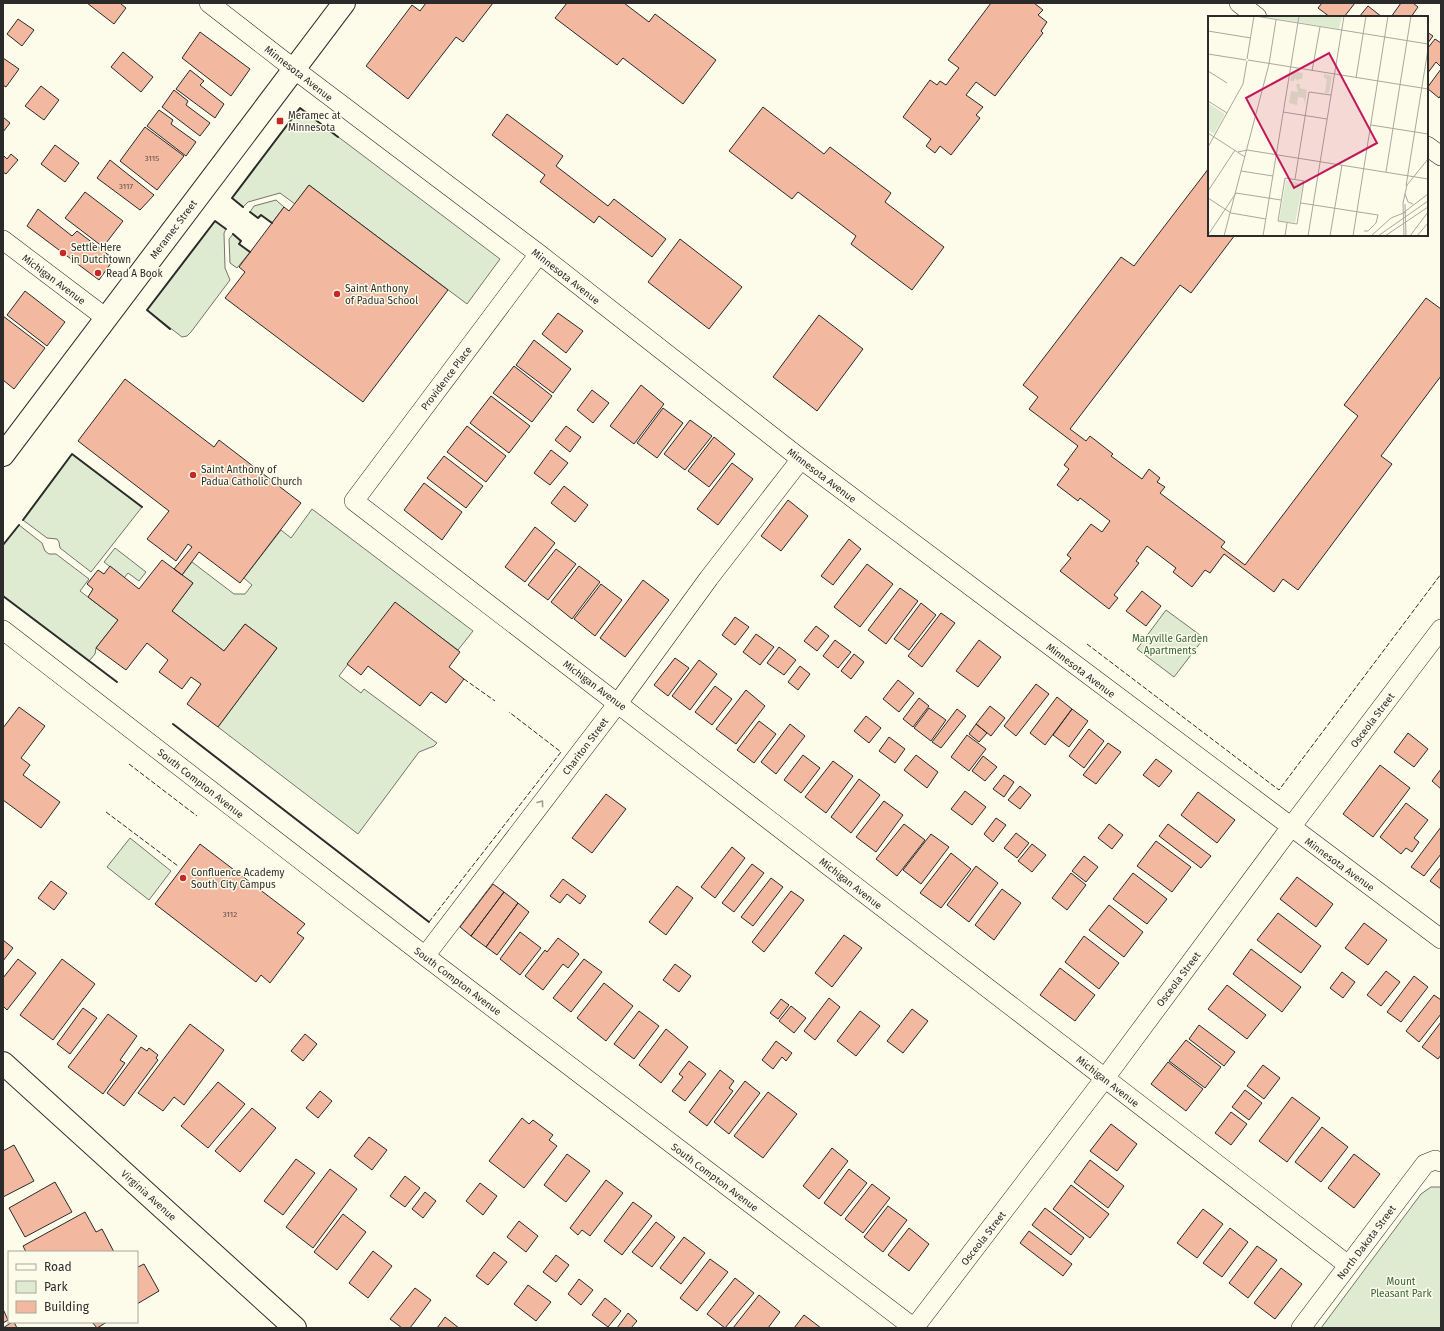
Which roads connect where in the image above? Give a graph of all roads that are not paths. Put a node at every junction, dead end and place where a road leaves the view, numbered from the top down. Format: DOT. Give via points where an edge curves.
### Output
graph roads {
  1 [pos="209,3"];
  2 [pos="344,3"];
  3 [pos="1239,3"];
  4 [pos="1256,16"];
  5 [pos="294,69"];
  6 [pos="1428,147"];
  7 [pos="1441,156"];
  8 [pos="3,240"];
  9 [pos="538,254"];
  10 [pos="106,318"];
  11 [pos="3,455"];
  12 [pos="801,459"];
  13 [pos="354,501"];
  14 [pos="1441,629"];
  15 [pos="3,630"];
  16 [pos="618,703"];
  17 [pos="1291,828"];
  18 [pos="1441,939"];
  19 [pos="425,956"];
  20 [pos="3,1063"];
  21 [pos="1105,1078"];
  22 [pos="1438,1161"];
  23 [pos="1348,1265"];
  24 [pos="295,1328"];
  25 [pos="914,1328"];
  26 [pos="1301,1328"];
  1 -- 5 [label="street, Minnesota Avenue"];
  2 -- 5 [label="street, Meramec Street"];
  3 -- 4 [label="street"];
  5 -- 9 [label="street, Minnesota Avenue"];
  5 -- 10 [label="street, Meramec Street"];
  6 -- 7 [label="street"];
  8 -- 10 [label="street, Michigan Avenue"];
  9 -- 12 [label="street, Minnesota Avenue"];
  9 -- 13 [label="street, Providence Place"];
  10 -- 11 [label="street, Meramec Street"];
  12 -- 16 [label="street, Chariton Street" via="709,578"];
  12 -- 17 [label="street, Minnesota Avenue"];
  13 -- 16 [label="street, Michigan Avenue"];
  14 -- 17 [label="street, Osceola Street"];
  15 -- 19 [label="street, South Compton Avenue"];
  19 -- 16 [label="street, Chariton Street, one-way"];
  16 -- 21 [label="street, Michigan Avenue"];
  17 -- 18 [label="street, Minnesota Avenue"];
  17 -- 21 [label="street, Osceola Street"];
  19 -- 25 [label="street, South Compton Avenue"];
  20 -- 24 [label="street, Virginia Avenue"];
  21 -- 23 [label="street, Michigan Avenue"];
  21 -- 25 [label="street, Osceola Street"];
  22 -- 23 [label="street, North Dakota Street" via="1425,1164"];
  23 -- 26 [label="street, North Dakota Street"];
}
